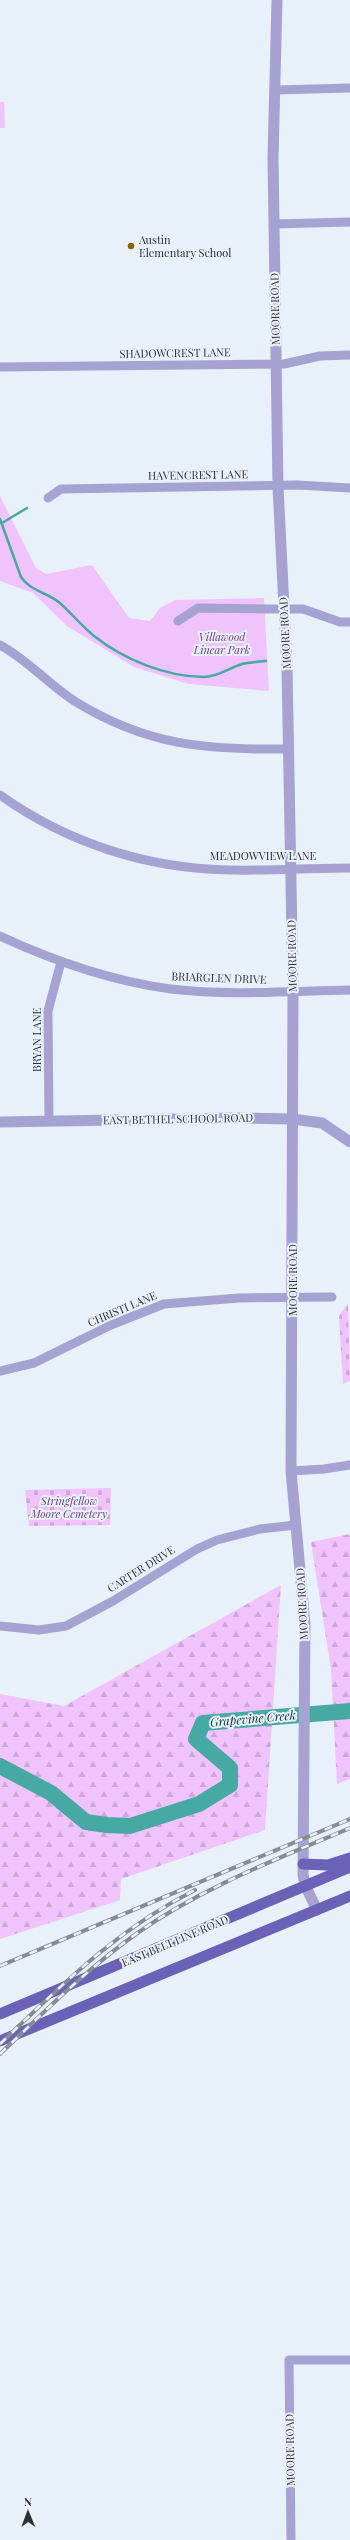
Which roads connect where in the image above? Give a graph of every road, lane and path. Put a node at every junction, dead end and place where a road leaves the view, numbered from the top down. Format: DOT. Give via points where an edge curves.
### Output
graph roads {
  1 [pos="277,0"];
  2 [pos="350,88"];
  3 [pos="275,90"];
  4 [pos="350,222"];
  5 [pos="274,224"];
  6 [pos="350,355"];
  7 [pos="276,364"];
  8 [pos="0,368"];
  9 [pos="278,486"];
  10 [pos="350,488"];
  11 [pos="48,498"];
  12 [pos="284,609"];
  13 [pos="178,621"];
  14 [pos="350,622"];
  15 [pos="0,645"];
  16 [pos="289,749"];
  17 [pos="0,796"];
  18 [pos="291,868"];
  19 [pos="350,868"];
  20 [pos="0,936"];
  21 [pos="61,962"];
  22 [pos="350,990"];
  23 [pos="292,991"];
  24 [pos="292,1119"];
  25 [pos="49,1121"];
  26 [pos="0,1122"];
  27 [pos="350,1142"];
  28 [pos="293,1296"];
  29 [pos="332,1297"];
  30 [pos="0,1371"];
  31 [pos="350,1465"];
  32 [pos="291,1471"];
  33 [pos="296,1525"];
  34 [pos="0,1626"];
  35 [pos="350,1858"];
  36 [pos="303,1864"];
  37 [pos="350,1867"];
  38 [pos="305,1885"];
  39 [pos="350,1896"];
  40 [pos="317,1910"];
  41 [pos="0,2014"];
  42 [pos="0,2040"];
  43 [pos="350,2360"];
  44 [pos="291,2540"];
  1 -- 3 [label="street, MOORE ROAD"];
  2 -- 3 [label="street"];
  3 -- 5 [label="street, MOORE ROAD"];
  4 -- 5 [label="street"];
  5 -- 7 [label="street, MOORE ROAD"];
  6 -- 7 [label="street, SHADOWCREST LANE" via="320,356"];
  7 -- 8 [label="street, SHADOWCREST LANE"];
  7 -- 9 [label="street, MOORE ROAD"];
  9 -- 10 [label="street, HAVENCREST LANE"];
  9 -- 11 [label="street, HAVENCREST LANE" via="61,489"];
  9 -- 12 [label="street, MOORE ROAD"];
  12 -- 13 [label="street" via="198,608"];
  12 -- 14 [label="street" via="311,611 340,622"];
  12 -- 16 [label="street, MOORE ROAD"];
  15 -- 16 [label="street" via="74,701 134,730 192,746 229,750"];
  16 -- 18 [label="street, MOORE ROAD"];
  17 -- 18 [label="street, MEADOWVIEW LANE" via="48,826 113,852 195,867 230,870"];
  18 -- 19 [label="street, MEADOWVIEW LANE"];
  18 -- 23 [label="street, MOORE ROAD"];
  20 -- 21 [label="street, BRIARGLEN DRIVE"];
  21 -- 23 [label="street, BRIARGLEN DRIVE" via="105,975 170,988"];
  21 -- 25 [label="street, BRYAN LANE" via="48,1011"];
  22 -- 23 [label="street, BRIARGLEN DRIVE"];
  23 -- 24 [label="street, MOORE ROAD"];
  24 -- 25 [label="street, EAST BETHEL SCHOOL ROAD"];
  24 -- 27 [label="street, EAST BETHEL SCHOOL ROAD" via="322,1123"];
  24 -- 28 [label="street, MOORE ROAD"];
  25 -- 26 [label="street, EAST BETHEL SCHOOL ROAD"];
  28 -- 29 [label="street, CHRISTI LANE"];
  28 -- 30 [label="street, CHRISTI LANE" via="164,1304 111,1325 34,1363"];
  28 -- 32 [label="street, MOORE ROAD"];
  31 -- 32 [label="street" via="324,1470"];
  32 -- 33 [label="street, MOORE ROAD"];
  33 -- 34 [label="street, CARTER DRIVE" via="260,1529 217,1540 197,1549 66,1626 39,1630"];
  33 -- 36 [label="street, MOORE ROAD" via="305,1625"];
  35 -- 36 [label="main road" via="328,1865"];
  36 -- 38 [label="street, MOORE ROAD"];
  37 -- 38 [label="main road, EAST BELT LINE ROAD"];
  38 -- 40 [label="street, MOORE ROAD"];
  38 -- 41 [label="main road, EAST BELT LINE ROAD"];
  39 -- 40 [label="main road"];
  40 -- 42 [label="main road"];
  43 -- 44 [label="street, MOORE ROAD" via="289,2360"];
}
